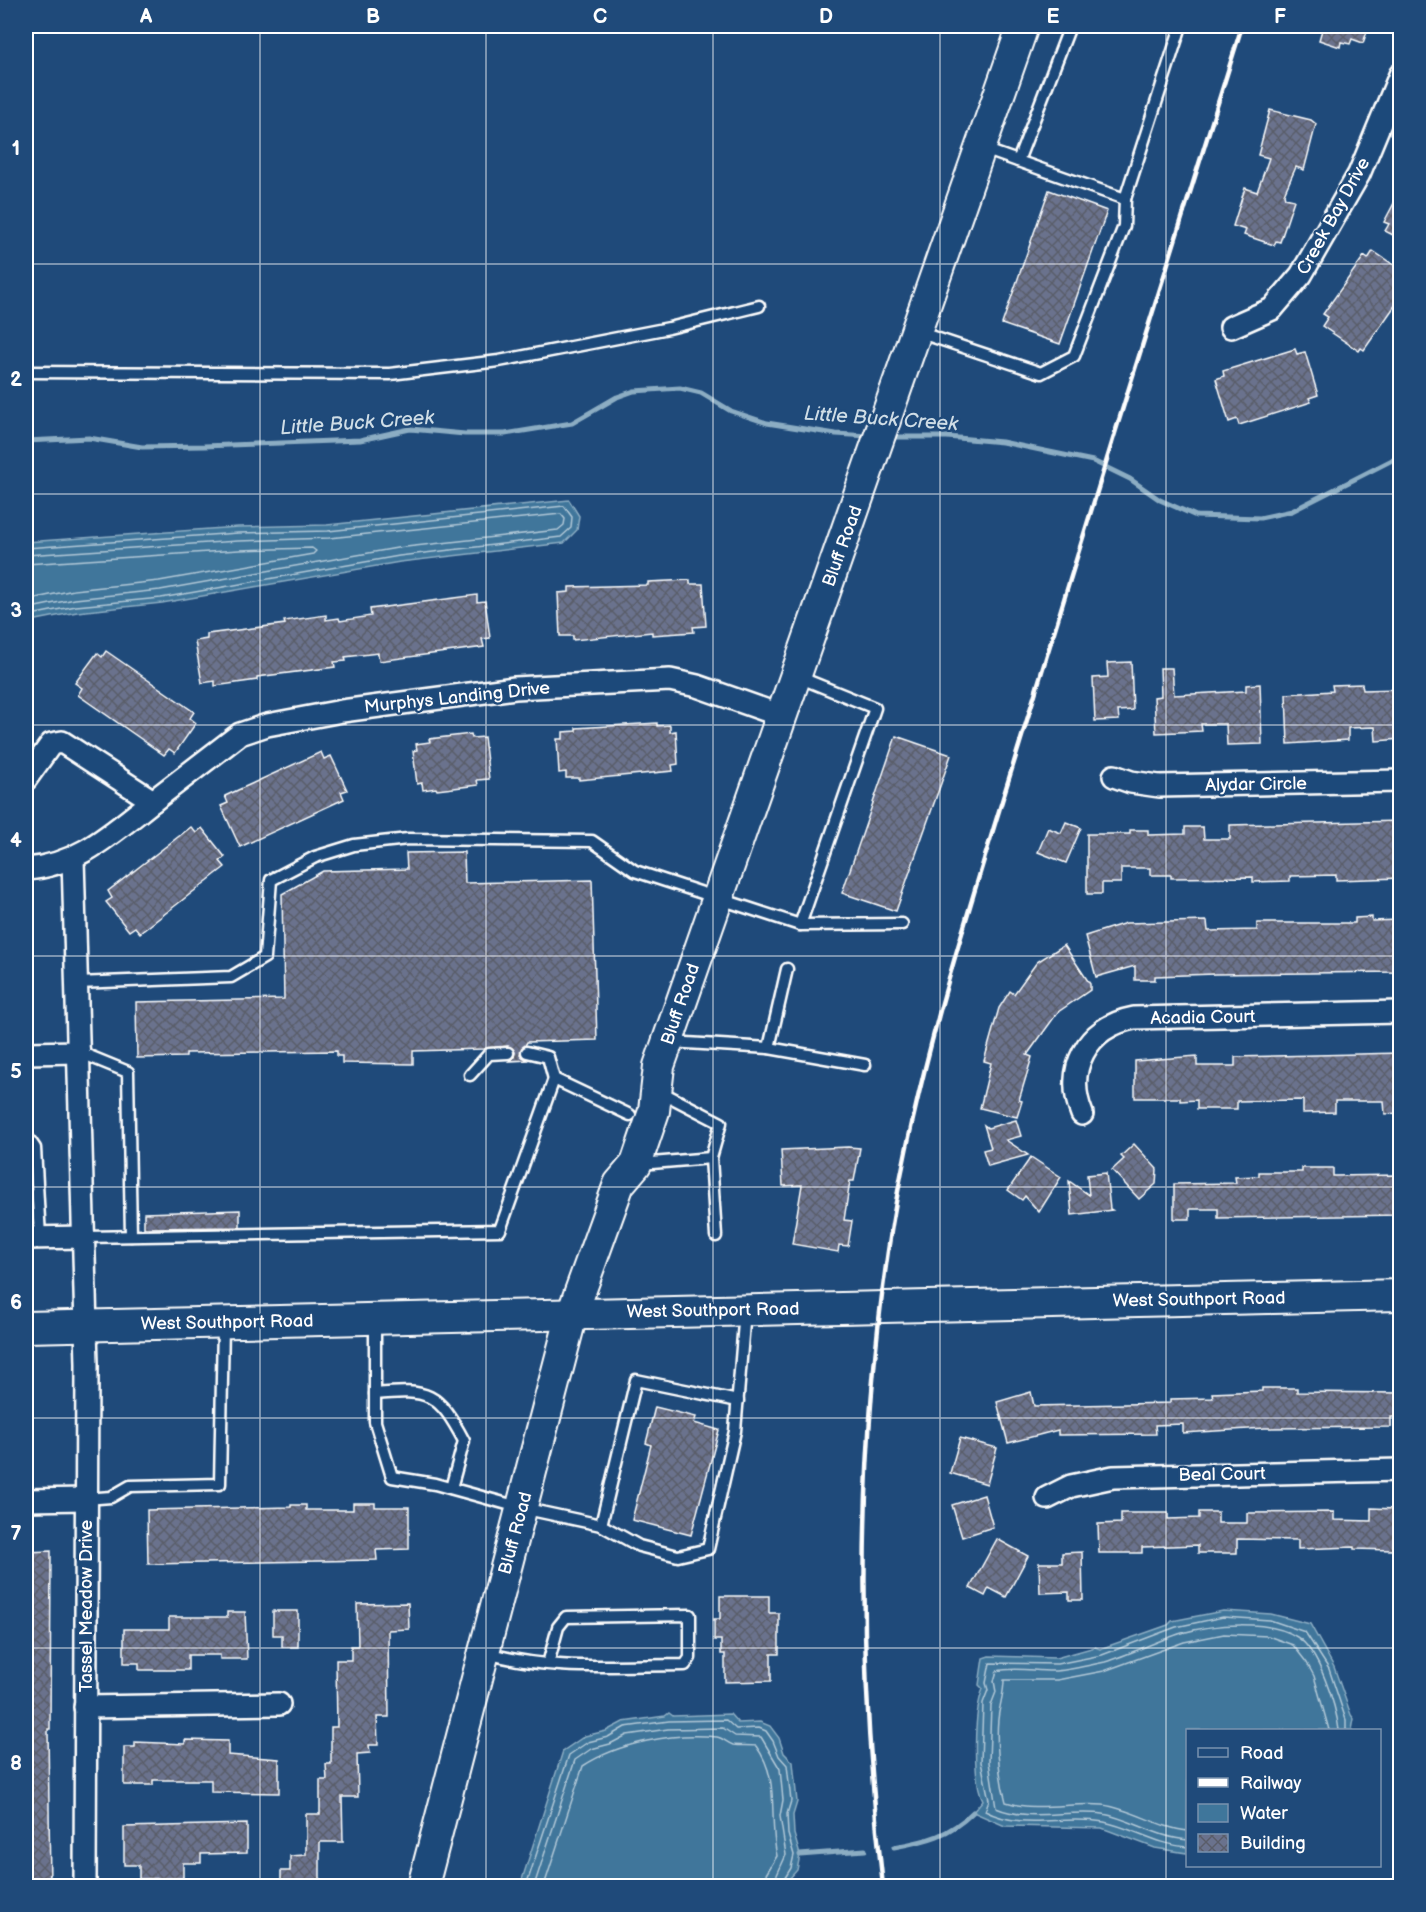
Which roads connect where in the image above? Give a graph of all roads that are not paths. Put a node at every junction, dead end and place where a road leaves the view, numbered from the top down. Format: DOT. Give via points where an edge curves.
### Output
graph roads {
  1 [pos="1023,26"];
  2 [pos="1070,26"];
  3 [pos="1181,26"];
  4 [pos="1401,75"];
  5 [pos="981,148"];
  6 [pos="1018,161"];
  7 [pos="1125,199"];
  8 [pos="759,306"];
  9 [pos="1231,327"];
  10 [pos="917,331"];
  11 [pos="26,372"];
  12 [pos="796,675"];
  13 [pos="782,716"];
  14 [pos="1114,776"];
  15 [pos="26,778"];
  16 [pos="1401,781"];
  17 [pos="153,801"];
  18 [pos="73,858"];
  19 [pos="26,868"];
  20 [pos="718,898"];
  21 [pos="902,924"];
  22 [pos="800,925"];
  23 [pos="787,969"];
  24 [pos="77,983"];
  25 [pos="1401,1012"];
  26 [pos="769,1048"];
  27 [pos="79,1052"];
  28 [pos="527,1052"];
  29 [pos="26,1053"];
  30 [pos="508,1053"];
  31 [pos="865,1065"];
  32 [pos="661,1066"];
  33 [pos="470,1075"];
  34 [pos="554,1080"];
  35 [pos="1082,1114"];
  36 [pos="630,1116"];
  37 [pos="26,1135"];
  38 [pos="711,1158"];
  39 [pos="627,1174"];
  40 [pos="131,1236"];
  41 [pos="716,1236"];
  42 [pos="84,1237"];
  43 [pos="33,1238"];
  44 [pos="1401,1295"];
  45 [pos="745,1309"];
  46 [pos="572,1314"];
  47 [pos="375,1318"];
  48 [pos="223,1322"];
  49 [pos="87,1326"];
  50 [pos="26,1327"];
  51 [pos="375,1394"];
  52 [pos="738,1401"];
  53 [pos="1401,1470"];
  54 [pos="452,1488"];
  55 [pos="1047,1498"];
  56 [pos="86,1499"];
  57 [pos="26,1500"];
  58 [pos="522,1508"];
  59 [pos="601,1525"];
  60 [pos="484,1652"];
  61 [pos="548,1664"];
  62 [pos="279,1704"];
  63 [pos="85,1707"];
  64 [pos="85,1887"];
  65 [pos="423,1887"];
  1 -- 5 [label="main road, Bluff Road"];
  2 -- 6 [label="lane"];
  3 -- 7 [label="lane"];
  4 -- 9 [label="street, Creek Bay Drive" via="1359,174 1301,275 1272,309"];
  5 -- 6 [label="lane"];
  5 -- 10 [label="main road, Bluff Road"];
  6 -- 7 [label="lane"];
  7 -- 10 [label="lane" via="1124,226 1074,356 1041,373"];
  8 -- 11 [label="lane" via="499,361 390,374"];
  10 -- 12 [label="main road, Bluff Road"];
  12 -- 13 [label="main road, Bluff Road"];
  12 -- 22 [label="lane" via="875,708"];
  13 -- 17 [label="street, Murphys Landing Drive" via="670,680 515,688 342,711 240,734"];
  13 -- 20 [label="main road, Bluff Road"];
  14 -- 16 [label="street, Alydar Circle" via="1159,786"];
  15 -- 17 [label="street" via="51,744 62,742"];
  17 -- 18 [label="street, Murphys Landing Drive" via="100,843"];
  18 -- 19 [label="street, Murphys Landing Drive"];
  18 -- 24 [label="street, Tassel Meadow Drive"];
  20 -- 22 [label="lane"];
  20 -- 24 [label="lane" via="635,871 592,841 408,839 354,845 315,856 271,880 265,957 231,977"];
  20 -- 32 [label="main road, Bluff Road"];
  21 -- 22 [label="lane"];
  23 -- 26 [label="lane"];
  24 -- 27 [label="street, Tassel Meadow Drive"];
  25 -- 35 [label="street, Acadia Court" via="1134,1018 1119,1022 1091,1040 1078,1061 1075,1092"];
  26 -- 31 [label="lane"];
  26 -- 32 [label="lane"];
  27 -- 29 [label="street"];
  27 -- 40 [label="lane" via="128,1072"];
  27 -- 42 [label="street, Tassel Meadow Drive"];
  28 -- 34 [label="lane" via="548,1057"];
  30 -- 33 [label="lane" via="489,1054"];
  32 -- 36 [label="main road, Bluff Road"];
  32 -- 38 [label="lane" via="721,1122"];
  32 -- 39 [label="main road, Bluff Road" via="654,1111"];
  34 -- 36 [label="lane"];
  34 -- 40 [label="lane" via="500,1230"];
  36 -- 39 [label="main road, Bluff Road" via="616,1161"];
  37 -- 43 [label="lane" via="35,1148"];
  38 -- 39 [label="lane"];
  38 -- 41 [label="lane"];
  39 -- 46 [label="main road, Bluff Road"];
  40 -- 42 [label="lane"];
  42 -- 43 [label="street"];
  42 -- 49 [label="street, Tassel Meadow Drive"];
  44 -- 45 [label="main road, West Southport Road"];
  45 -- 46 [label="main road, West Southport Road"];
  45 -- 52 [label="lane"];
  46 -- 47 [label="main road, West Southport Road"];
  46 -- 58 [label="main road, Bluff Road"];
  47 -- 48 [label="main road, West Southport Road"];
  47 -- 51 [label="lane"];
  48 -- 49 [label="main road, West Southport Road"];
  48 -- 56 [label="lane" via="220,1484 130,1486 111,1497"];
  49 -- 50 [label="main road, West Southport Road"];
  49 -- 56 [label="street, Tassel Meadow Drive"];
  51 -- 54 [label="lane" via="375,1422 392,1477"];
  51 -- 54 [label="lane" via="413,1390 432,1397 452,1419 464,1441"];
  52 -- 59 [label="lane" via="636,1380"];
  52 -- 59 [label="lane" via="735,1431 708,1548 678,1556 639,1546"];
  53 -- 55 [label="street, Beal Court" via="1113,1477 1071,1486"];
  54 -- 58 [label="lane"];
  56 -- 57 [label="street"];
  56 -- 63 [label="street, Tassel Meadow Drive"];
  58 -- 59 [label="lane"];
  58 -- 60 [label="main road, Bluff Road"];
  60 -- 61 [label="lane" via="514,1661"];
  60 -- 65 [label="main road, Bluff Road"];
  61 -- 61 [label="lane" via="685,1665 690,1658 690,1615 566,1617 558,1627"];
  62 -- 63 [label="street"];
  63 -- 64 [label="street, Tassel Meadow Drive"];
}
